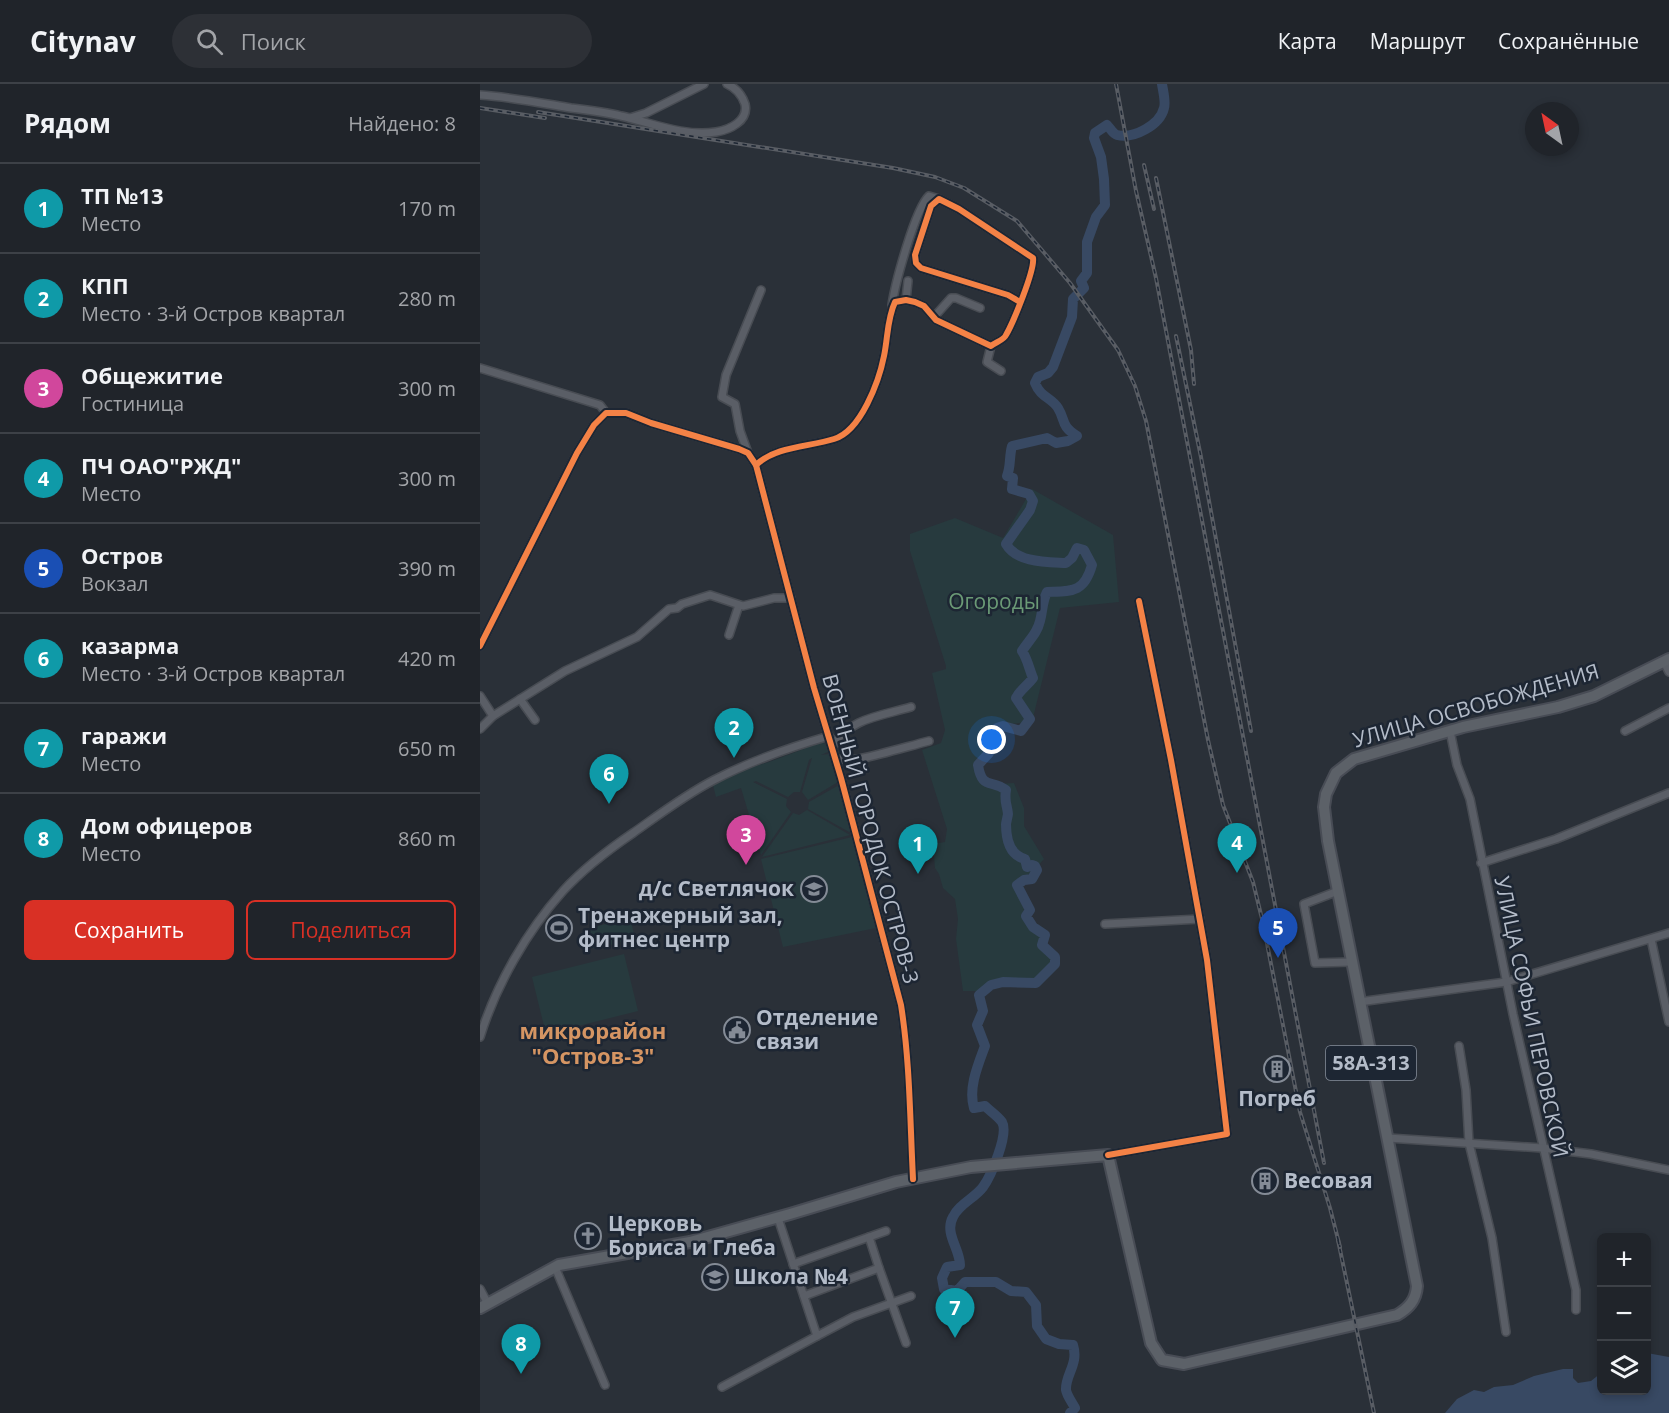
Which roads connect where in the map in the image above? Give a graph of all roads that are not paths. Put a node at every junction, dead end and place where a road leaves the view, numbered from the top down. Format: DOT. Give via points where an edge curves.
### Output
graph roads {
  1 [pos="704,84"];
  2 [pos="727,84"];
  3 [pos="480,95"];
  4 [pos="630,118"];
  5 [pos="939,199"];
  6 [pos="903,262"];
  7 [pos="921,268"];
  8 [pos="908,281"];
  9 [pos="761,290"];
  10 [pos="906,300"];
  11 [pos="1020,302"];
  12 [pos="980,309"];
  13 [pos="892,310"];
  14 [pos="934,317"];
  15 [pos="991,346"];
  16 [pos="480,368"];
  17 [pos="1001,371"];
  18 [pos="606,413"];
  19 [pos="748,453"];
  20 [pos="756,465"];
  21 [pos="791,598"];
  22 [pos="1139,601"];
  23 [pos="739,605"];
  24 [pos="729,635"];
  25 [pos="480,646"];
  26 [pos="1667,664"];
  27 [pos="480,696"];
  28 [pos="520,699"];
  29 [pos="910,707"];
  30 [pos="1669,708"];
  31 [pos="493,716"];
  32 [pos="535,720"];
  33 [pos="480,729"];
  34 [pos="1625,730"];
  35 [pos="1449,731"];
  36 [pos="829,736"];
  37 [pos="929,741"];
  38 [pos="832,747"];
  39 [pos="836,760"];
  40 [pos="1669,793"];
  41 [pos="1481,863"];
  42 [pos="1338,891"];
  43 [pos="1200,919"];
  44 [pos="1105,924"];
  45 [pos="1669,933"];
  46 [pos="1651,939"];
  47 [pos="1351,962"];
  48 [pos="1506,982"];
  49 [pos="1359,1002"];
  50 [pos="1669,1022"];
  51 [pos="480,1037"];
  52 [pos="1459,1046"];
  53 [pos="1388,1138"];
  54 [pos="1469,1143"];
  55 [pos="1542,1148"];
  56 [pos="1108,1155"];
  57 [pos="1669,1170"];
  58 [pos="913,1179"];
  59 [pos="778,1218"];
  60 [pos="886,1231"];
  61 [pos="869,1237"];
  62 [pos="793,1264"];
  63 [pos="555,1267"];
  64 [pos="879,1268"];
  65 [pos="480,1289"];
  66 [pos="804,1296"];
  67 [pos="911,1296"];
  68 [pos="892,1303"];
  69 [pos="484,1306"];
  70 [pos="1576,1310"];
  71 [pos="1506,1332"];
  72 [pos="817,1336"];
  73 [pos="906,1343"];
  74 [pos="605,1385"];
  75 [pos="722,1386"];
  1 -- 4 [label="street"];
  2 -- 4 [label="street" via="742,96 746,107 733,128 698,133"];
  3 -- 4 [label="street"];
  5 -- 6 [label="street" via="929,196 925,200"];
  5 -- 7 [label="street" via="931,206 915,255"];
  5 -- 11 [label="street" via="1033,258 1034,266"];
  6 -- 7 [label="street"];
  6 -- 13 [label="street"];
  7 -- 11 [label="street"];
  8 -- 10 [label="street"];
  9 -- 19 [label="street, ВОЕННЫЙ ГОРОДОК ОСТРОВ-3" via="726,375 722,397 735,404"];
  10 -- 13 [label="street" via="896,302"];
  10 -- 14 [label="street" via="924,306"];
  11 -- 15 [label="street" via="1005,338"];
  12 -- 14 [label="street" via="951,298"];
  13 -- 20 [label="street" via="879,377 857,423 839,438 783,451"];
  14 -- 15 [label="street"];
  15 -- 17 [label="street" via="987,362"];
  16 -- 18 [label="street" via="600,405"];
  18 -- 19 [label="street" via="626,413"];
  18 -- 25 [label="street" via="577,453"];
  19 -- 20 [label="street, ВОЕННЫЙ ГОРОДОК ОСТРОВ-3"];
  20 -- 21 [label="street, ВОЕННЫЙ ГОРОДОК ОСТРОВ-3"];
  21 -- 23 [label="street"];
  21 -- 36 [label="street, ВОЕННЫЙ ГОРОДОК ОСТРОВ-3"];
  22 -- 43 [label="street"];
  23 -- 24 [label="street"];
  23 -- 28 [label="street" via="710,595 669,609 637,637 583,661"];
  26 -- 35 [label="main road, УЛИЦА ОСВОБОЖДЕНИЯ / 58А-313" via="1594,696"];
  27 -- 31 [label="street"];
  28 -- 31 [label="street"];
  28 -- 32 [label="street"];
  29 -- 38 [label="street" via="857,722"];
  30 -- 34 [label="street"];
  31 -- 33 [label="street"];
  35 -- 41 [label="street, УЛИЦА СОФЬИ ПЕРОВСКОЙ" via="1456,765 1470,800"];
  35 -- 42 [label="main road, УЛИЦА ОСВОБОЖДЕНИЯ / 58А-313" via="1367,754 1336,773 1324,807"];
  36 -- 38 [label="street, ВОЕННЫЙ ГОРОДОК ОСТРОВ-3"];
  36 -- 51 [label="street" via="715,780 591,863 562,891 520,951 498,990"];
  37 -- 39 [label="street" via="860,759"];
  38 -- 39 [label="street, ВОЕННЫЙ ГОРОДОК ОСТРОВ-3"];
  39 -- 58 [label="street, ВОЕННЫЙ ГОРОДОК ОСТРОВ-3" via="901,1005"];
  40 -- 41 [label="street" via="1556,839"];
  41 -- 48 [label="street, УЛИЦА СОФЬИ ПЕРОВСКОЙ"];
  42 -- 47 [label="main road, УЛИЦА ОСВОБОЖДЕНИЯ / 58А-313"];
  42 -- 47 [label="street" via="1304,904 1315,963"];
  43 -- 44 [label="street"];
  43 -- 56 [label="street" via="1227,1134"];
  45 -- 46 [label="street"];
  46 -- 48 [label="street"];
  46 -- 50 [label="street"];
  47 -- 49 [label="main road, УЛИЦА ОСВОБОЖДЕНИЯ / 58А-313"];
  48 -- 49 [label="street"];
  48 -- 55 [label="street, УЛИЦА СОФЬИ ПЕРОВСКОЙ"];
  49 -- 53 [label="main road, УЛИЦА ОСВОБОЖДЕНИЯ / 58А-313"];
  52 -- 54 [label="street"];
  53 -- 54 [label="street"];
  53 -- 56 [label="main road, УЛИЦА ОСВОБОЖДЕНИЯ / 58А-313" via="1417,1286 1407,1309 1374,1321 1184,1364 1162,1360 1150,1343"];
  54 -- 55 [label="street"];
  54 -- 71 [label="street" via="1492,1238"];
  55 -- 57 [label="street"];
  55 -- 70 [label="street, УЛИЦА СОФЬИ ПЕРОВСКОЙ" via="1576,1290"];
  56 -- 58 [label="main road" via="971,1167"];
  58 -- 59 [label="main road"];
  59 -- 62 [label="street"];
  59 -- 63 [label="main road" via="690,1242"];
  60 -- 61 [label="street"];
  61 -- 62 [label="street"];
  61 -- 64 [label="street"];
  62 -- 66 [label="street"];
  63 -- 69 [label="main road"];
  63 -- 74 [label="street"];
  64 -- 66 [label="street"];
  64 -- 68 [label="street"];
  65 -- 69 [label="street"];
  66 -- 72 [label="street"];
  67 -- 68 [label="street"];
  68 -- 72 [label="street"];
  68 -- 73 [label="street"];
  72 -- 75 [label="street"];
}
